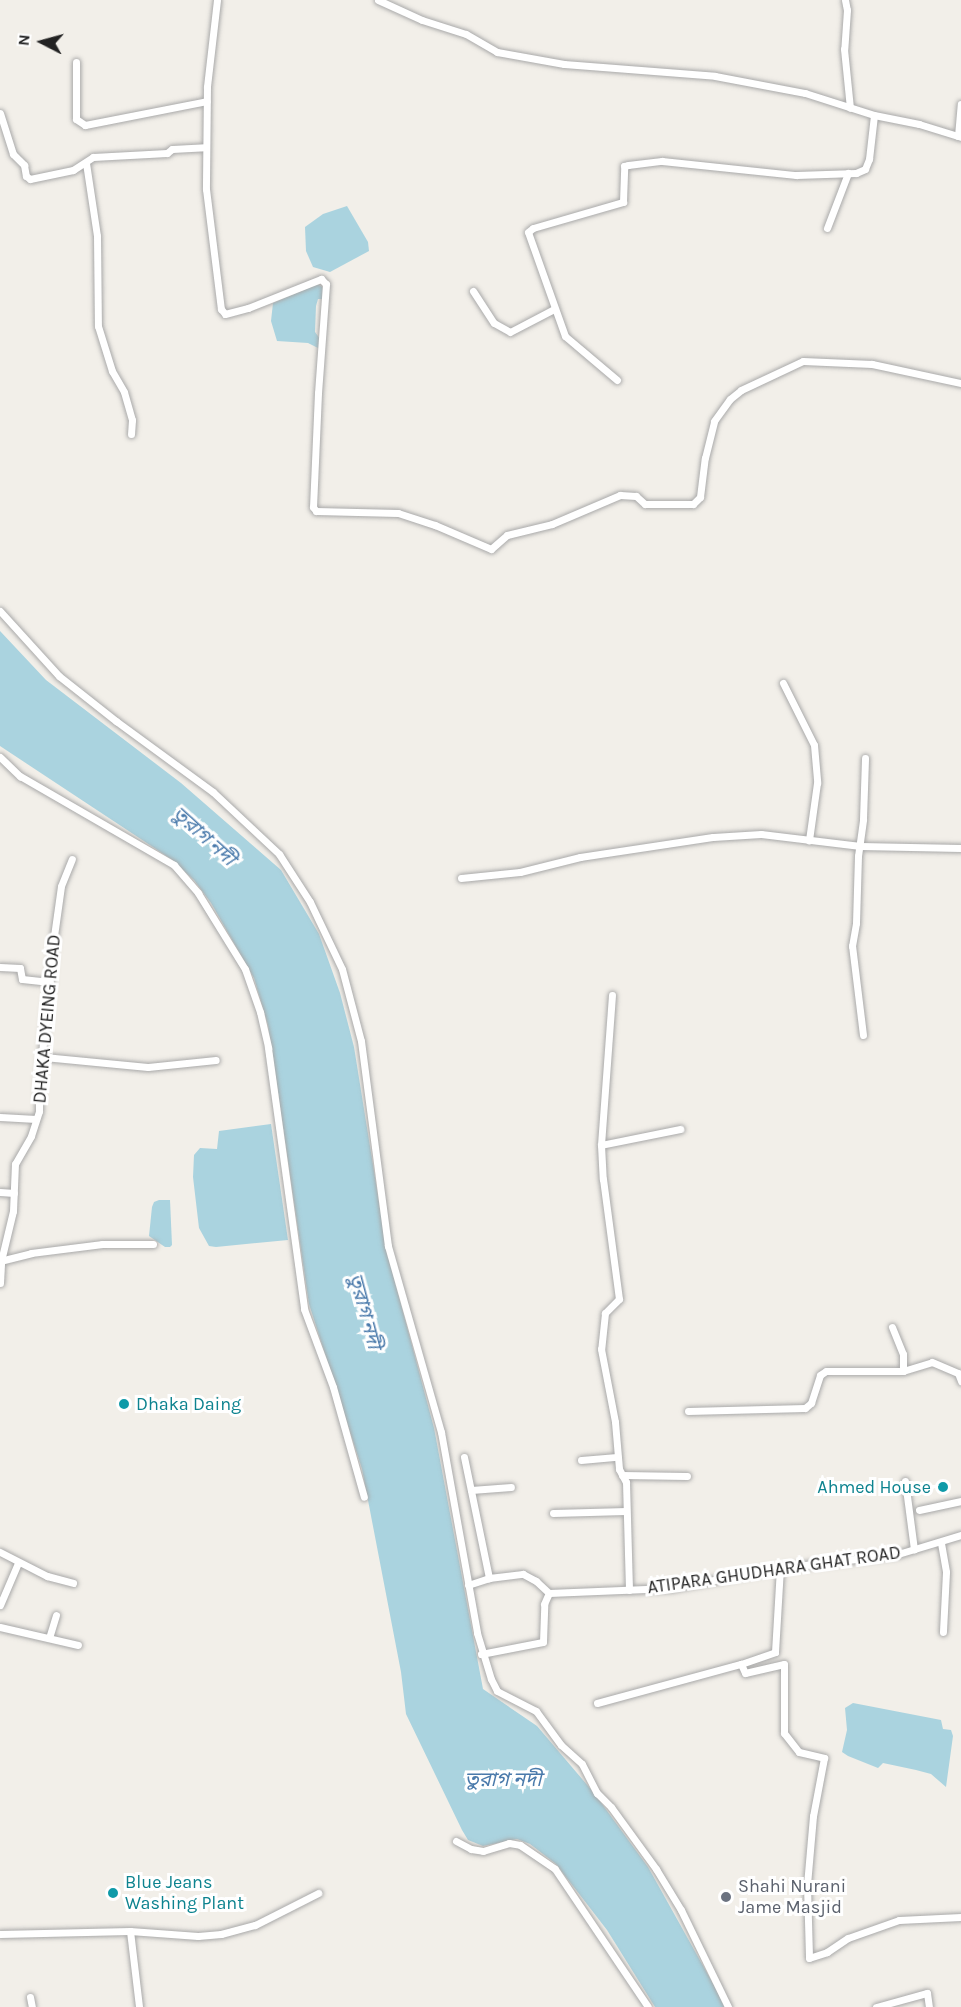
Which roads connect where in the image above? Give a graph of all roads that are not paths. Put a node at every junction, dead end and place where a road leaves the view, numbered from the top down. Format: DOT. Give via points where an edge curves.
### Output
graph roads {
  1 [pos="216,0"];
  2 [pos="378,0"];
  3 [pos="845,0"];
  4 [pos="76,62"];
  5 [pos="207,101"];
  6 [pos="961,104"];
  7 [pos="850,108"];
  8 [pos="0,112"];
  9 [pos="874,115"];
  10 [pos="959,137"];
  11 [pos="205,147"];
  12 [pos="86,163"];
  13 [pos="848,173"];
  14 [pos="826,228"];
  15 [pos="473,291"];
  16 [pos="554,309"];
  17 [pos="617,381"];
  18 [pos="961,383"];
  19 [pos="131,434"];
  20 [pos="0,611"];
  21 [pos="783,683"];
  22 [pos="0,757"];
  23 [pos="865,758"];
  24 [pos="809,840"];
  25 [pos="860,846"];
  26 [pos="961,848"];
  27 [pos="72,859"];
  28 [pos="461,878"];
  29 [pos="0,967"];
  30 [pos="50,982"];
  31 [pos="612,995"];
  32 [pos="863,1035"];
  33 [pos="44,1057"];
  34 [pos="216,1060"];
  35 [pos="0,1117"];
  36 [pos="36,1119"];
  37 [pos="680,1129"];
  38 [pos="601,1145"];
  39 [pos="0,1192"];
  40 [pos="14,1192"];
  41 [pos="153,1244"];
  42 [pos="1,1261"];
  43 [pos="0,1283"];
  44 [pos="892,1327"];
  45 [pos="903,1371"];
  46 [pos="961,1381"];
  47 [pos="688,1411"];
  48 [pos="464,1457"];
  49 [pos="617,1457"];
  50 [pos="581,1460"];
  51 [pos="622,1475"];
  52 [pos="687,1476"];
  53 [pos="905,1481"];
  54 [pos="511,1487"];
  55 [pos="471,1490"];
  56 [pos="363,1497"];
  57 [pos="961,1501"];
  58 [pos="919,1510"];
  59 [pos="626,1511"];
  60 [pos="553,1514"];
  61 [pos="961,1535"];
  62 [pos="941,1543"];
  63 [pos="914,1549"];
  64 [pos="0,1552"];
  65 [pos="18,1563"];
  66 [pos="780,1568"];
  67 [pos="489,1578"];
  68 [pos="73,1583"];
  69 [pos="468,1585"];
  70 [pos="629,1590"];
  71 [pos="549,1593"];
  72 [pos="0,1605"];
  73 [pos="56,1615"];
  74 [pos="0,1627"];
  75 [pos="942,1632"];
  76 [pos="50,1638"];
  77 [pos="78,1645"];
  78 [pos="775,1652"];
  79 [pos="481,1654"];
  80 [pos="741,1664"];
  81 [pos="784,1664"];
  82 [pos="597,1703"];
  83 [pos="456,1841"];
  84 [pos="318,1893"];
  85 [pos="961,1917"];
  86 [pos="130,1931"];
  87 [pos="0,1934"];
  88 [pos="30,1997"];
  89 [pos="32,2007"];
  90 [pos="139,2007"];
  91 [pos="648,2007"];
  92 [pos="729,2007"];
  93 [pos="876,2007"];
  94 [pos="929,2007"];
  1 -- 5 [label="street"];
  2 -- 7 [label="street" via="466,34 497,52 564,64 715,76 806,93"];
  3 -- 7 [label="street" via="844,49"];
  4 -- 5 [label="street" via="76,119 85,126"];
  5 -- 11 [label="street"];
  6 -- 10 [label="street"];
  7 -- 9 [label="street"];
  8 -- 12 [label="street" via="13,154 30,179 73,170"];
  9 -- 10 [label="street"];
  9 -- 13 [label="street" via="865,169"];
  11 -- 12 [label="street" via="93,158"];
  11 -- 18 [label="street" via="210,233 221,309 225,314 321,279 326,284 318,393 313,507 316,511 398,513 490,549 507,535 552,524 621,495 636,496 645,504 693,504 699,497 714,421 741,390 782,368 803,361 872,364"];
  12 -- 19 [label="street" via="97,236 98,326 112,371 124,392 132,420"];
  13 -- 14 [label="street"];
  13 -- 16 [label="street" via="796,175 662,161 624,166 623,202 528,232"];
  15 -- 16 [label="street" via="494,322 510,332"];
  16 -- 17 [label="street" via="565,336"];
  20 -- 69 [label="street" via="59,676 229,808 279,854 310,902 342,969 361,1041 388,1246 441,1432"];
  21 -- 24 [label="street" via="814,745 817,783"];
  22 -- 56 [label="street" via="20,776 174,865 216,918 246,969 268,1048 304,1309 333,1387"];
  23 -- 25 [label="street"];
  24 -- 25 [label="street"];
  24 -- 28 [label="street" via="761,834 713,837 580,857 520,872"];
  25 -- 26 [label="street"];
  25 -- 32 [label="street" via="852,946"];
  27 -- 30 [label="street, DHAKA DYEING ROAD" via="61,886"];
  29 -- 30 [label="street" via="20,968 22,979"];
  30 -- 33 [label="street, DHAKA DYEING ROAD"];
  31 -- 38 [label="street"];
  33 -- 34 [label="street" via="148,1067"];
  33 -- 36 [label="street, DHAKA DYEING ROAD"];
  35 -- 36 [label="street"];
  36 -- 40 [label="street, DHAKA DYEING ROAD" via="15,1164"];
  37 -- 38 [label="street"];
  38 -- 49 [label="street" via="619,1299 605,1313 601,1349 615,1422"];
  39 -- 40 [label="street"];
  40 -- 42 [label="street, DHAKA DYEING ROAD"];
  41 -- 42 [label="street" via="102,1244"];
  42 -- 43 [label="street, DHAKA DYEING ROAD"];
  44 -- 45 [label="street" via="903,1354"];
  45 -- 46 [label="street" via="932,1362 952,1368"];
  45 -- 47 [label="street" via="822,1372 811,1403 805,1408"];
  48 -- 55 [label="street"];
  49 -- 50 [label="street"];
  49 -- 51 [label="street"];
  51 -- 52 [label="street"];
  51 -- 59 [label="street" via="626,1482"];
  53 -- 63 [label="street"];
  54 -- 55 [label="street"];
  55 -- 67 [label="street"];
  57 -- 58 [label="street"];
  59 -- 60 [label="street"];
  59 -- 70 [label="street"];
  61 -- 62 [label="street, ATIPARA GHUDHARA GHAT ROAD"];
  62 -- 63 [label="street, ATIPARA GHUDHARA GHAT ROAD"];
  62 -- 75 [label="street" via="946,1572"];
  63 -- 66 [label="street, ATIPARA GHUDHARA GHAT ROAD" via="876,1558"];
  64 -- 65 [label="street"];
  65 -- 68 [label="street"];
  65 -- 72 [label="street"];
  66 -- 70 [label="street, ATIPARA GHUDHARA GHAT ROAD" via="670,1588"];
  66 -- 78 [label="street"];
  67 -- 69 [label="street"];
  67 -- 71 [label="street" via="523,1574"];
  69 -- 79 [label="street"];
  70 -- 71 [label="street, ATIPARA GHUDHARA GHAT ROAD"];
  71 -- 79 [label="street" via="543,1604 543,1642"];
  73 -- 76 [label="street"];
  74 -- 76 [label="street"];
  76 -- 77 [label="street"];
  78 -- 80 [label="street"];
  78 -- 81 [label="street"];
  79 -- 92 [label="street" via="497,1691 536,1711 561,1745 582,1764 597,1793 656,1869"];
  80 -- 81 [label="street" via="746,1673"];
  80 -- 82 [label="street"];
  81 -- 85 [label="street" via="784,1733 799,1752 824,1758 813,1816 807,1885 809,1958 861,1932 899,1920"];
  83 -- 91 [label="street" via="471,1850 483,1851 509,1843 520,1845 555,1869"];
  84 -- 86 [label="street" via="255,1925 221,1934"];
  86 -- 87 [label="street"];
  86 -- 90 [label="street"];
  88 -- 89 [label="street"];
  93 -- 94 [label="street" via="927,1993"];
}
